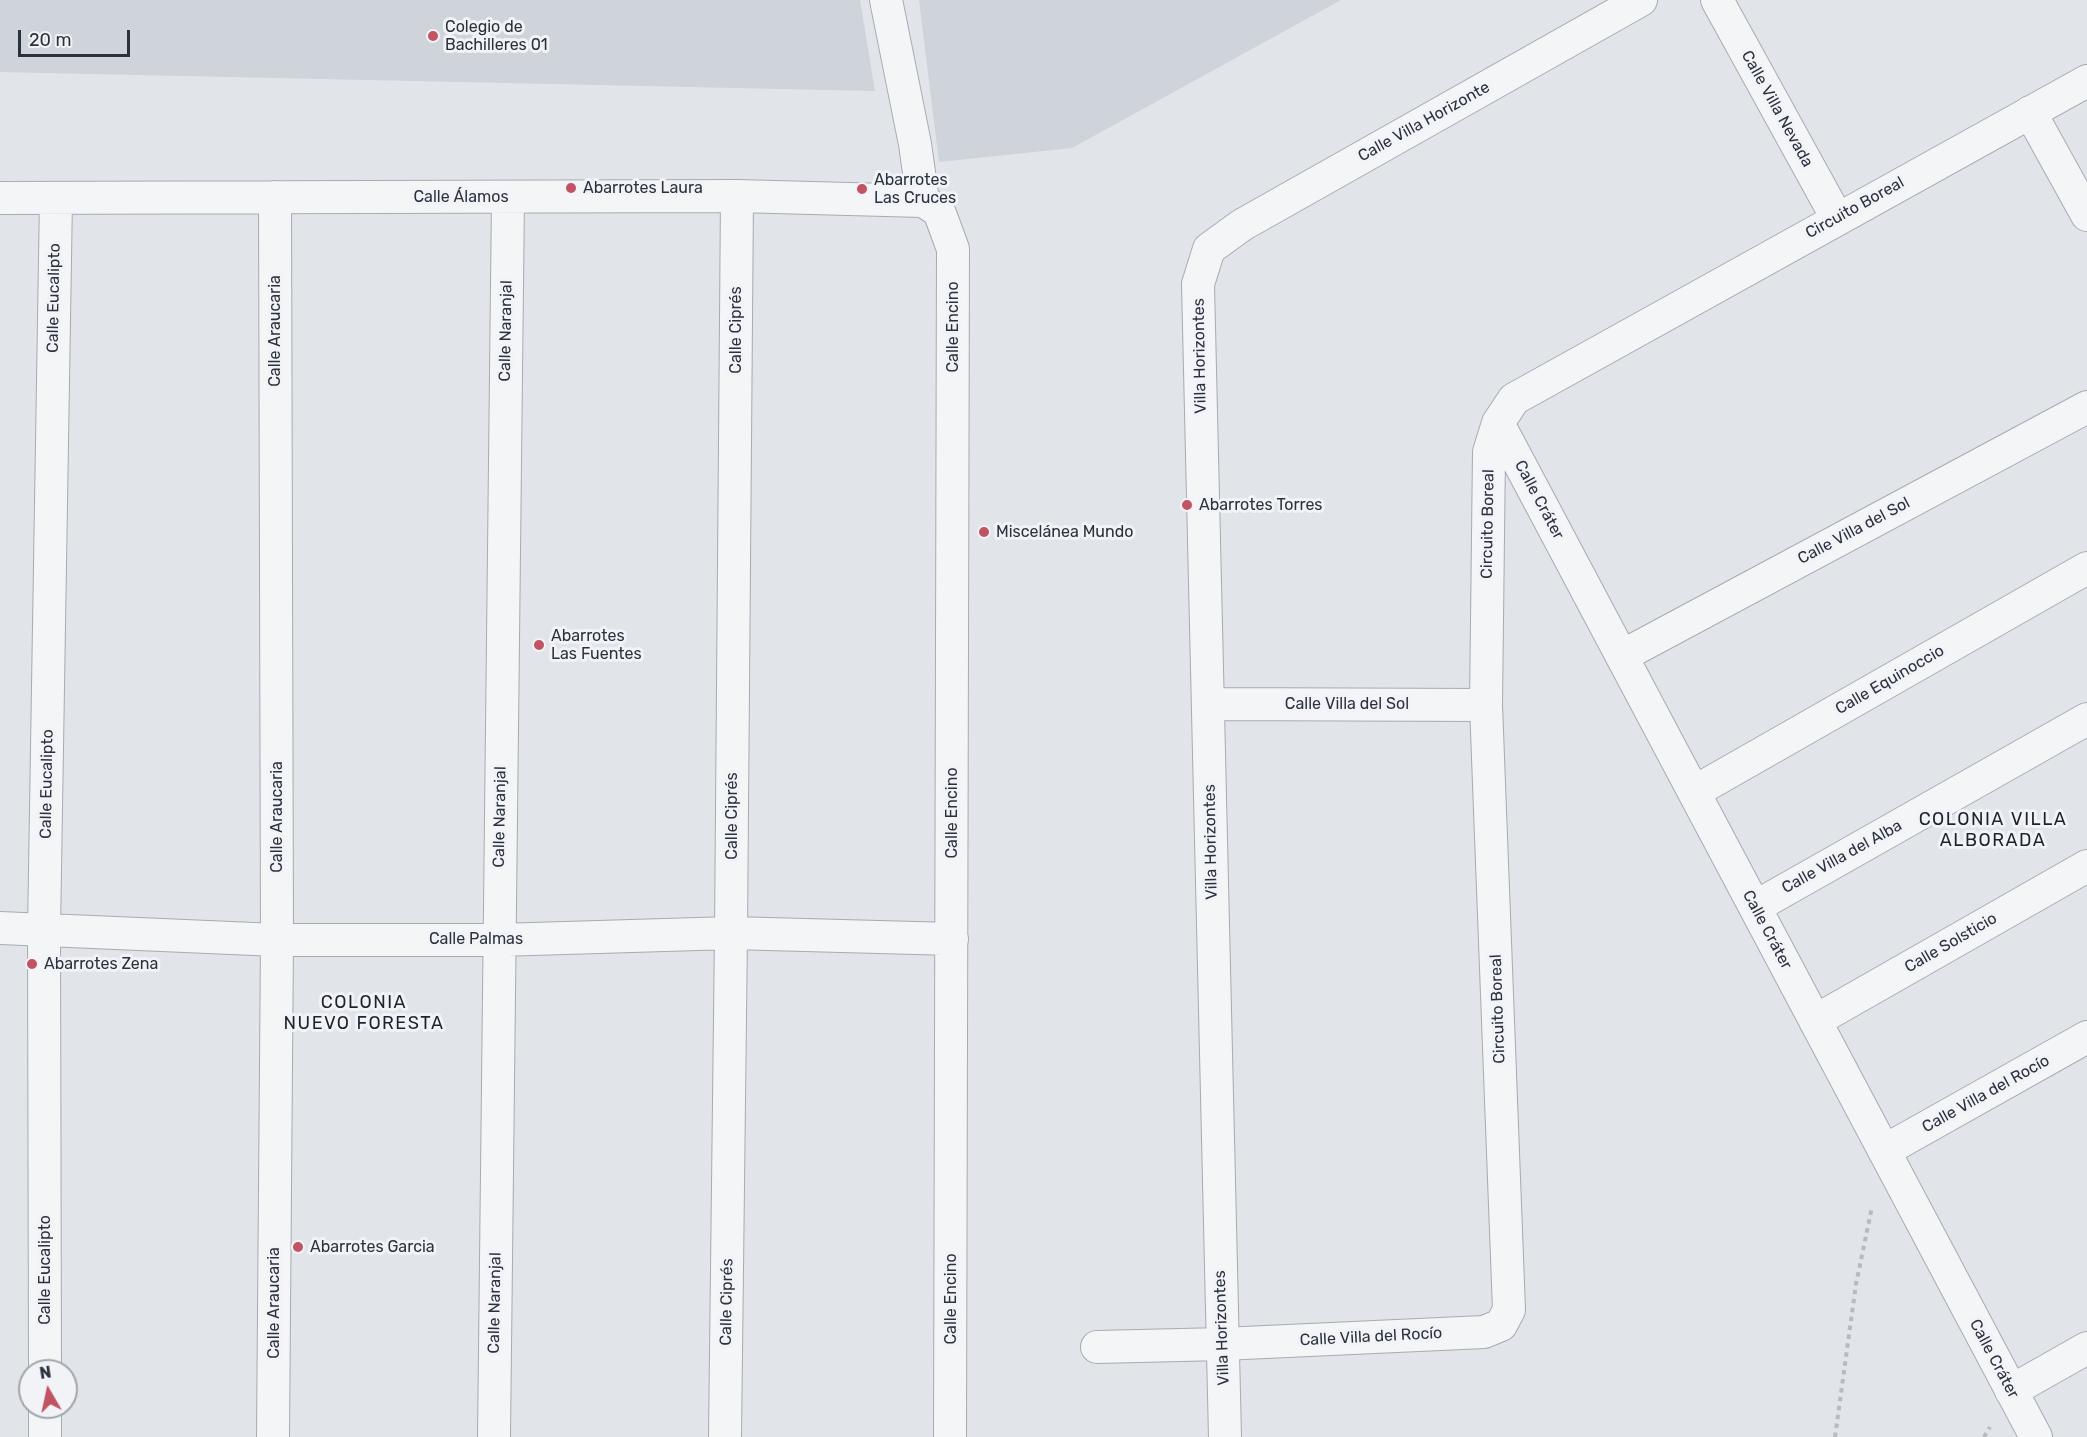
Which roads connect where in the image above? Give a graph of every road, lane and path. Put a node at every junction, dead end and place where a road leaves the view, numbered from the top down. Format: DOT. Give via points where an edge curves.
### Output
graph roads {
  1 [pos="886,0"];
  2 [pos="1641,0"];
  3 [pos="1717,0"];
  4 [pos="2087,81"];
  5 [pos="2031,112"];
  6 [pos="736,196"];
  7 [pos="275,197"];
  8 [pos="508,197"];
  9 [pos="0,198"];
  10 [pos="56,198"];
  11 [pos="923,201"];
  12 [pos="2087,215"];
  13 [pos="1837,218"];
  14 [pos="1209,249"];
  15 [pos="2087,406"];
  16 [pos="1498,423"];
  17 [pos="2087,568"];
  18 [pos="1622,656"];
  19 [pos="1208,704"];
  20 [pos="1486,705"];
  21 [pos="2087,719"];
  22 [pos="1694,792"];
  23 [pos="2087,866"];
  24 [pos="1755,907"];
  25 [pos="0,928"];
  26 [pos="44,931"];
  27 [pos="731,933"];
  28 [pos="277,939"];
  29 [pos="952,939"];
  30 [pos="499,940"];
  31 [pos="1815,1021"];
  32 [pos="2087,1037"];
  33 [pos="1884,1151"];
  34 [pos="1872,1207"];
  35 [pos="1509,1310"];
  36 [pos="1222,1344"];
  37 [pos="1097,1347"];
  38 [pos="2087,1348"];
  39 [pos="45,1359"];
  40 [pos="2011,1391"];
  41 [pos="45,1419"];
  42 [pos="45,1437"];
  43 [pos="273,1437"];
  44 [pos="494,1437"];
  45 [pos="725,1437"];
  46 [pos="950,1437"];
  47 [pos="1225,1437"];
  48 [pos="1834,1437"];
  49 [pos="2036,1437"];
  1 -- 11 [label="street"];
  2 -- 14 [label="street, Calle Villa Horizonte" via="1242,225"];
  3 -- 13 [label="street, Calle Villa Nevada"];
  4 -- 5 [label="street, Circuito Boreal"];
  5 -- 12 [label="street"];
  5 -- 13 [label="street, Circuito Boreal"];
  6 -- 8 [label="street, Calle Álamos"];
  6 -- 11 [label="street, Calle Álamos"];
  6 -- 27 [label="street, Calle Ciprés"];
  7 -- 8 [label="street, Calle Álamos"];
  7 -- 10 [label="street, Calle Álamos"];
  7 -- 28 [label="street, Calle Araucaria"];
  8 -- 30 [label="street, Calle Naranjal"];
  9 -- 10 [label="street, Calle Álamos"];
  10 -- 26 [label="street, Calle Eucalipto"];
  11 -- 29 [label="street, Calle Encino" via="939,212 953,249"];
  13 -- 16 [label="street, Circuito Boreal" via="1514,399"];
  14 -- 19 [label="street, Villa Horizontes" via="1198,284"];
  15 -- 18 [label="street, Calle Villa del Sol"];
  16 -- 18 [label="street, Calle Cráter"];
  16 -- 20 [label="street, Circuito Boreal" via="1489,452"];
  17 -- 22 [label="street, Calle Equinoccio"];
  18 -- 22 [label="street, Calle Cráter"];
  19 -- 20 [label="street, Calle Villa del Sol"];
  19 -- 36 [label="street, Villa Horizontes"];
  20 -- 35 [label="street, Circuito Boreal"];
  21 -- 24 [label="street, Calle Villa del Alba"];
  22 -- 24 [label="street, Calle Cráter"];
  23 -- 31 [label="street, Calle Solsticio"];
  24 -- 31 [label="street, Calle Cráter"];
  25 -- 26 [label="street, Calle Palmas"];
  26 -- 28 [label="street, Calle Palmas"];
  26 -- 39 [label="street, Calle Eucalipto"];
  27 -- 29 [label="street, Calle Palmas"];
  27 -- 30 [label="street, Calle Palmas"];
  27 -- 45 [label="street, Calle Ciprés"];
  28 -- 30 [label="street, Calle Palmas"];
  28 -- 43 [label="street, Calle Araucaria"];
  29 -- 46 [label="street, Calle Encino"];
  30 -- 44 [label="street, Calle Naranjal"];
  31 -- 33 [label="street, Calle Cráter"];
  32 -- 33 [label="street, Calle Villa del Rocío"];
  33 -- 40 [label="street, Calle Cráter"];
  34 -- 48 [label="path" via="1856,1284"];
  35 -- 36 [label="street, Calle Villa del Rocío" via="1501,1325 1484,1332"];
  36 -- 37 [label="street, Calle Villa del Rocío"];
  36 -- 47 [label="street, Villa Horizontes"];
  38 -- 40 [label="street"];
  40 -- 49 [label="street, Calle Cráter"];
  41 -- 42 [label="street"];
}
